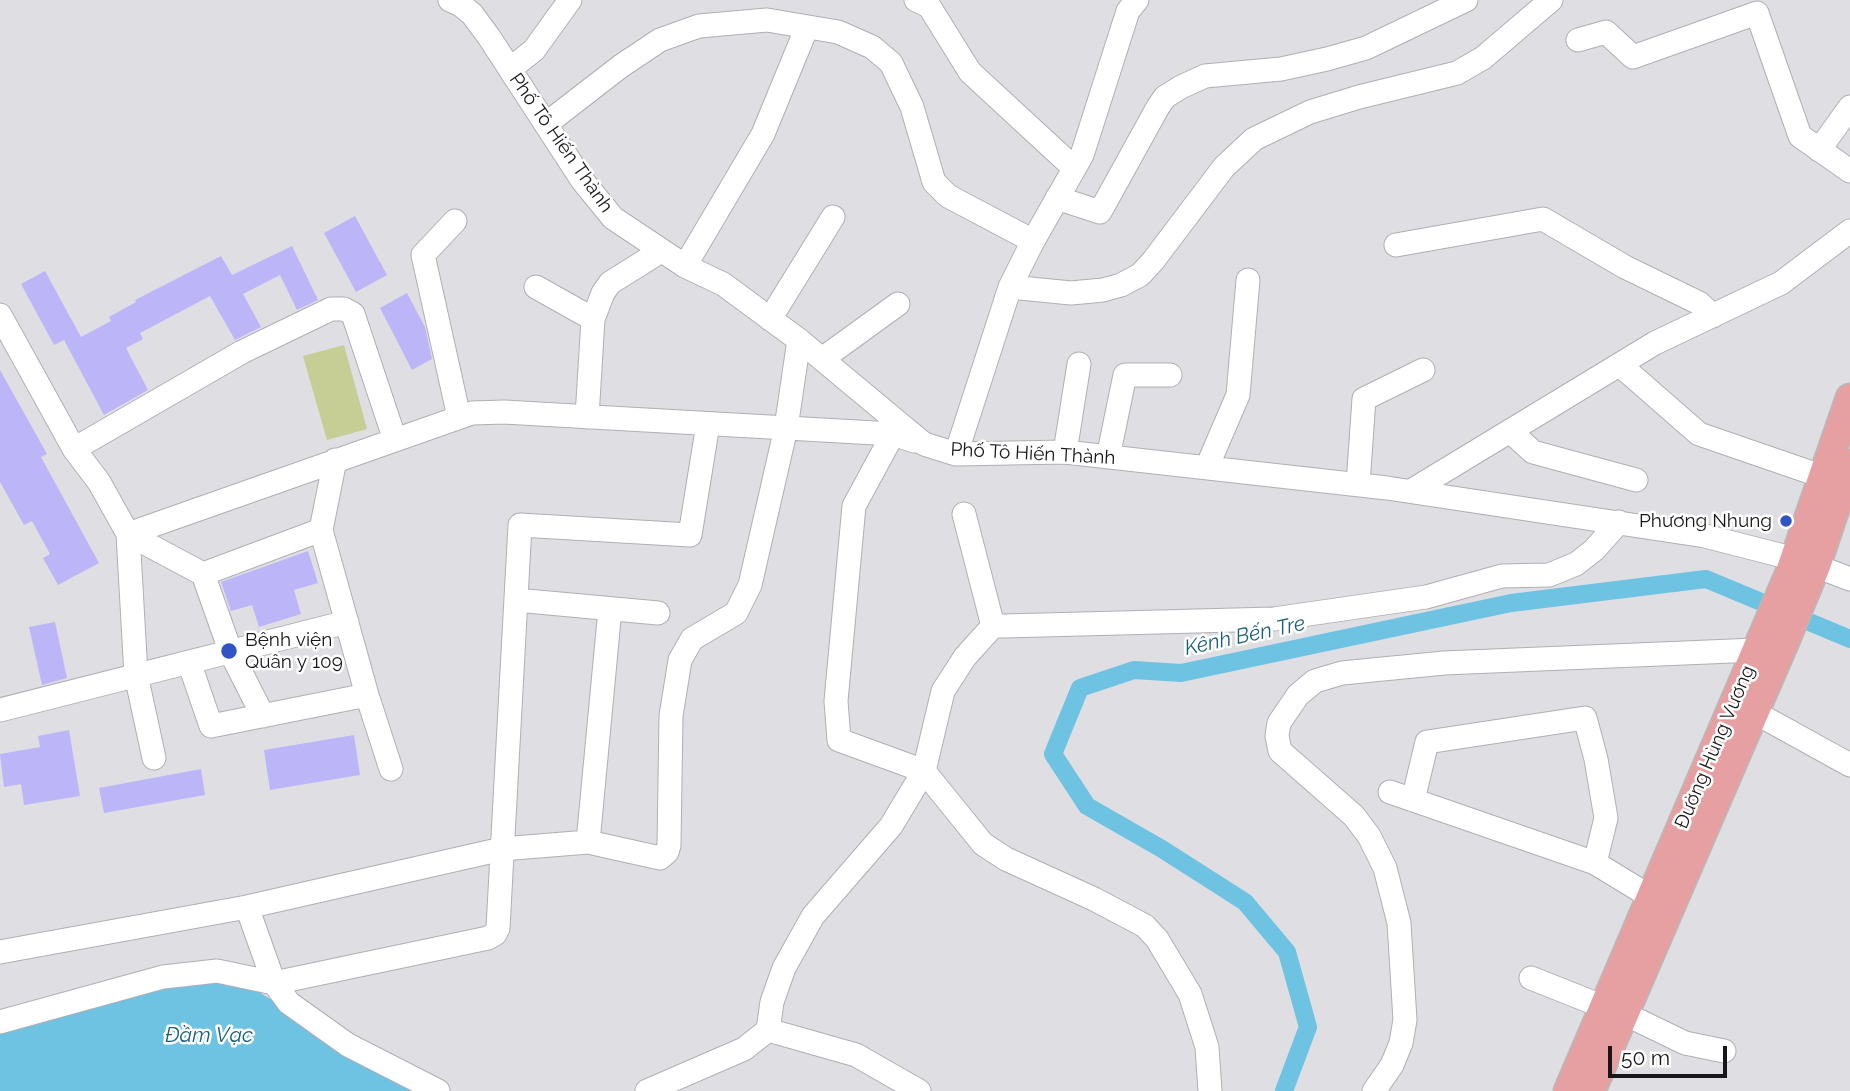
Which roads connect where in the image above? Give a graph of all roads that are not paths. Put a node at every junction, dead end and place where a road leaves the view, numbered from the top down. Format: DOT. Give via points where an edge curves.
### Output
graph roads {
  1 [pos="450,0"];
  2 [pos="570,0"];
  3 [pos="916,0"];
  4 [pos="1466,0"];
  5 [pos="1551,0"];
  6 [pos="1129,4"];
  7 [pos="1766,6"];
  8 [pos="473,7"];
  9 [pos="807,27"];
  10 [pos="1578,40"];
  11 [pos="510,69"];
  12 [pos="1850,107"];
  13 [pos="546,124"];
  14 [pos="1819,149"];
  15 [pos="1074,169"];
  16 [pos="1850,171"];
  17 [pos="1058,198"];
  18 [pos="833,217"];
  19 [pos="455,221"];
  20 [pos="1850,231"];
  21 [pos="1033,241"];
  22 [pos="1396,245"];
  23 [pos="661,251"];
  24 [pos="685,266"];
  25 [pos="1248,280"];
  26 [pos="536,287"];
  27 [pos="1010,287"];
  28 [pos="898,304"];
  29 [pos="0,315"];
  30 [pos="1713,316"];
  31 [pos="593,319"];
  32 [pos="770,319"];
  33 [pos="799,340"];
  34 [pos="822,359"];
  35 [pos="1079,364"];
  36 [pos="1620,365"];
  37 [pos="1423,370"];
  38 [pos="1170,375"];
  39 [pos="1850,398"];
  40 [pos="587,417"];
  41 [pos="459,418"];
  42 [pos="708,424"];
  43 [pos="786,428"];
  44 [pos="1511,432"];
  45 [pos="893,434"];
  46 [pos="395,440"];
  47 [pos="924,444"];
  48 [pos="74,449"];
  49 [pos="1065,452"];
  50 [pos="956,454"];
  51 [pos="1108,457"];
  52 [pos="335,460"];
  53 [pos="1850,464"];
  54 [pos="1207,467"];
  55 [pos="1824,477"];
  56 [pos="1636,480"];
  57 [pos="1358,484"];
  58 [pos="1410,491"];
  59 [pos="964,514"];
  60 [pos="1619,523"];
  61 [pos="321,530"];
  62 [pos="128,534"];
  63 [pos="1803,569"];
  64 [pos="202,574"];
  65 [pos="1850,579"];
  66 [pos="516,600"];
  67 [pos="610,609"];
  68 [pos="658,613"];
  69 [pos="347,622"];
  70 [pos="993,625"];
  71 [pos="1769,640"];
  72 [pos="232,653"];
  73 [pos="189,662"];
  74 [pos="136,675"];
  75 [pos="367,695"];
  76 [pos="0,710"];
  77 [pos="1754,712"];
  78 [pos="263,716"];
  79 [pos="154,758"];
  80 [pos="1850,765"];
  81 [pos="391,769"];
  82 [pos="924,771"];
  83 [pos="1390,792"];
  84 [pos="1413,800"];
  85 [pos="588,842"];
  86 [pos="502,849"];
  87 [pos="1595,863"];
  88 [pos="1651,897"];
  89 [pos="247,907"];
  90 [pos="0,952"];
  91 [pos="1531,978"];
  92 [pos="274,984"];
  93 [pos="1614,1010"];
  94 [pos="0,1022"];
  95 [pos="768,1030"];
  96 [pos="1724,1051"];
  97 [pos="1392,1065"];
  98 [pos="438,1091"];
  99 [pos="647,1091"];
  100 [pos="919,1091"];
  101 [pos="1210,1091"];
  102 [pos="1359,1091"];
  103 [pos="1374,1091"];
  104 [pos="1568,1091"];
  105 [pos="1591,1091"];
  1 -- 8 [label="street, Phố Tô Hiến Thành"];
  2 -- 11 [label="street" via="534,50"];
  3 -- 15 [label="street" via="929,6 970,72"];
  4 -- 17 [label="street" via="1366,48 1281,69 1205,76 1181,86 1158,107 1100,212"];
  5 -- 27 [label="street" via="1483,58 1457,73 1310,112 1254,139 1224,167 1140,275 1103,290 1070,293"];
  6 -- 15 [label="street"];
  7 -- 10 [label="street" via="1633,57 1606,32"];
  7 -- 14 [label="street" via="1800,136"];
  8 -- 11 [label="street, Phố Tô Hiến Thành"];
  9 -- 13 [label="street" via="753,21 699,26 660,40"];
  9 -- 21 [label="street" via="838,32 872,47 891,63 912,107 934,182 948,196"];
  9 -- 24 [label="street" via="763,134"];
  11 -- 13 [label="street, Phố Tô Hiến Thành"];
  12 -- 14 [label="street"];
  13 -- 23 [label="street, Phố Tô Hiến Thành" via="613,218"];
  14 -- 16 [label="street"];
  15 -- 17 [label="street"];
  17 -- 21 [label="street"];
  18 -- 32 [label="street"];
  19 -- 41 [label="street" via="423,256"];
  20 -- 30 [label="street" via="1781,283"];
  21 -- 27 [label="street"];
  22 -- 30 [label="street" via="1543,219 1699,303"];
  23 -- 24 [label="street, Phố Tô Hiến Thành"];
  23 -- 31 [label="street" via="610,284"];
  24 -- 32 [label="street, Phố Tô Hiến Thành" via="723,284"];
  25 -- 54 [label="street" via="1238,395"];
  26 -- 31 [label="street"];
  27 -- 50 [label="street"];
  28 -- 34 [label="street"];
  29 -- 48 [label="street"];
  30 -- 36 [label="street"];
  31 -- 40 [label="street"];
  32 -- 33 [label="street, Phố Tô Hiến Thành"];
  33 -- 34 [label="street, Phố Tô Hiến Thành"];
  33 -- 43 [label="street"];
  34 -- 47 [label="street, Phố Tô Hiến Thành"];
  35 -- 49 [label="street"];
  36 -- 44 [label="street"];
  36 -- 55 [label="street" via="1699,434"];
  37 -- 57 [label="street" via="1364,399"];
  38 -- 51 [label="street" via="1125,374"];
  39 -- 55 [label="main road, Đường Hùng Vương"];
  40 -- 41 [label="street" via="504,412"];
  40 -- 42 [label="street"];
  41 -- 46 [label="street"];
  42 -- 43 [label="street"];
  42 -- 66 [label="street" via="690,535 520,525"];
  43 -- 45 [label="street"];
  43 -- 85 [label="street" via="743,602 736,613 692,639 680,660 671,716 667,852 660,858"];
  44 -- 56 [label="street" via="1533,452"];
  44 -- 58 [label="street"];
  45 -- 47 [label="street"];
  45 -- 82 [label="street" via="854,506 836,701 839,740"];
  46 -- 48 [label="street" via="353,314 331,309 242,352"];
  46 -- 52 [label="street"];
  47 -- 50 [label="street, Phố Tô Hiến Thành"];
  48 -- 62 [label="street"];
  49 -- 50 [label="street, Phố Tô Hiến Thành"];
  49 -- 51 [label="street, Phố Tô Hiến Thành"];
  51 -- 54 [label="street, Phố Tô Hiến Thành"];
  52 -- 61 [label="street"];
  52 -- 62 [label="street"];
  53 -- 63 [label="main road, Đường Hùng Vương"];
  54 -- 57 [label="street, Phố Tô Hiến Thành"];
  55 -- 63 [label="main road, Đường Hùng Vương"];
  57 -- 58 [label="street, Phố Tô Hiến Thành"];
  58 -- 60 [label="street, Phố Tô Hiến Thành"];
  59 -- 70 [label="street"];
  60 -- 63 [label="street, Phố Tô Hiến Thành" via="1705,536"];
  60 -- 70 [label="street" via="1576,564 1549,575 1502,576 1426,597 1274,619"];
  61 -- 64 [label="street"];
  61 -- 69 [label="street"];
  62 -- 64 [label="street"];
  62 -- 74 [label="street"];
  63 -- 65 [label="street, Phố Tô Hiến Thành"];
  63 -- 71 [label="main road, Đường Hùng Vương"];
  64 -- 72 [label="street"];
  66 -- 67 [label="street"];
  66 -- 86 [label="street"];
  67 -- 68 [label="street"];
  67 -- 85 [label="street"];
  69 -- 72 [label="street"];
  69 -- 75 [label="street"];
  70 -- 82 [label="street" via="943,691"];
  71 -- 77 [label="main road, Đường Hùng Vương"];
  71 -- 88 [label="main road, Đường Hùng Vương"];
  71 -- 97 [label="street" via="1342,673 1315,681 1298,695 1279,723 1280,751 1354,816 1369,836 1385,868 1399,923 1405,1020"];
  72 -- 73 [label="street"];
  72 -- 78 [label="street"];
  73 -- 74 [label="street"];
  73 -- 78 [label="street" via="211,726"];
  74 -- 76 [label="street"];
  74 -- 79 [label="street"];
  75 -- 78 [label="street"];
  75 -- 81 [label="street"];
  77 -- 80 [label="street"];
  77 -- 93 [label="main road, Đường Hùng Vương"];
  82 -- 95 [label="street" via="891,826 813,916 784,968"];
  82 -- 101 [label="street" via="983,844 1145,926 1157,939 1190,994 1207,1047"];
  83 -- 84 [label="street"];
  84 -- 87 [label="street"];
  84 -- 87 [label="street" via="1427,742 1585,718 1606,818"];
  85 -- 86 [label="street"];
  86 -- 89 [label="street"];
  86 -- 92 [label="street" via="495,934"];
  87 -- 88 [label="street"];
  88 -- 93 [label="main road, Đường Hùng Vương"];
  89 -- 90 [label="street"];
  89 -- 92 [label="street"];
  91 -- 93 [label="street"];
  92 -- 94 [label="street" via="217,971 163,977"];
  92 -- 98 [label="street" via="289,1003 348,1045"];
  93 -- 96 [label="street" via="1685,1043"];
  93 -- 104 [label="main road, Đường Hùng Vương"];
  93 -- 105 [label="main road, Đường Hùng Vương"];
  95 -- 99 [label="street" via="744,1049"];
  95 -- 100 [label="street" via="856,1055"];
  97 -- 102 [label="street"];
  97 -- 103 [label="street"];
}
